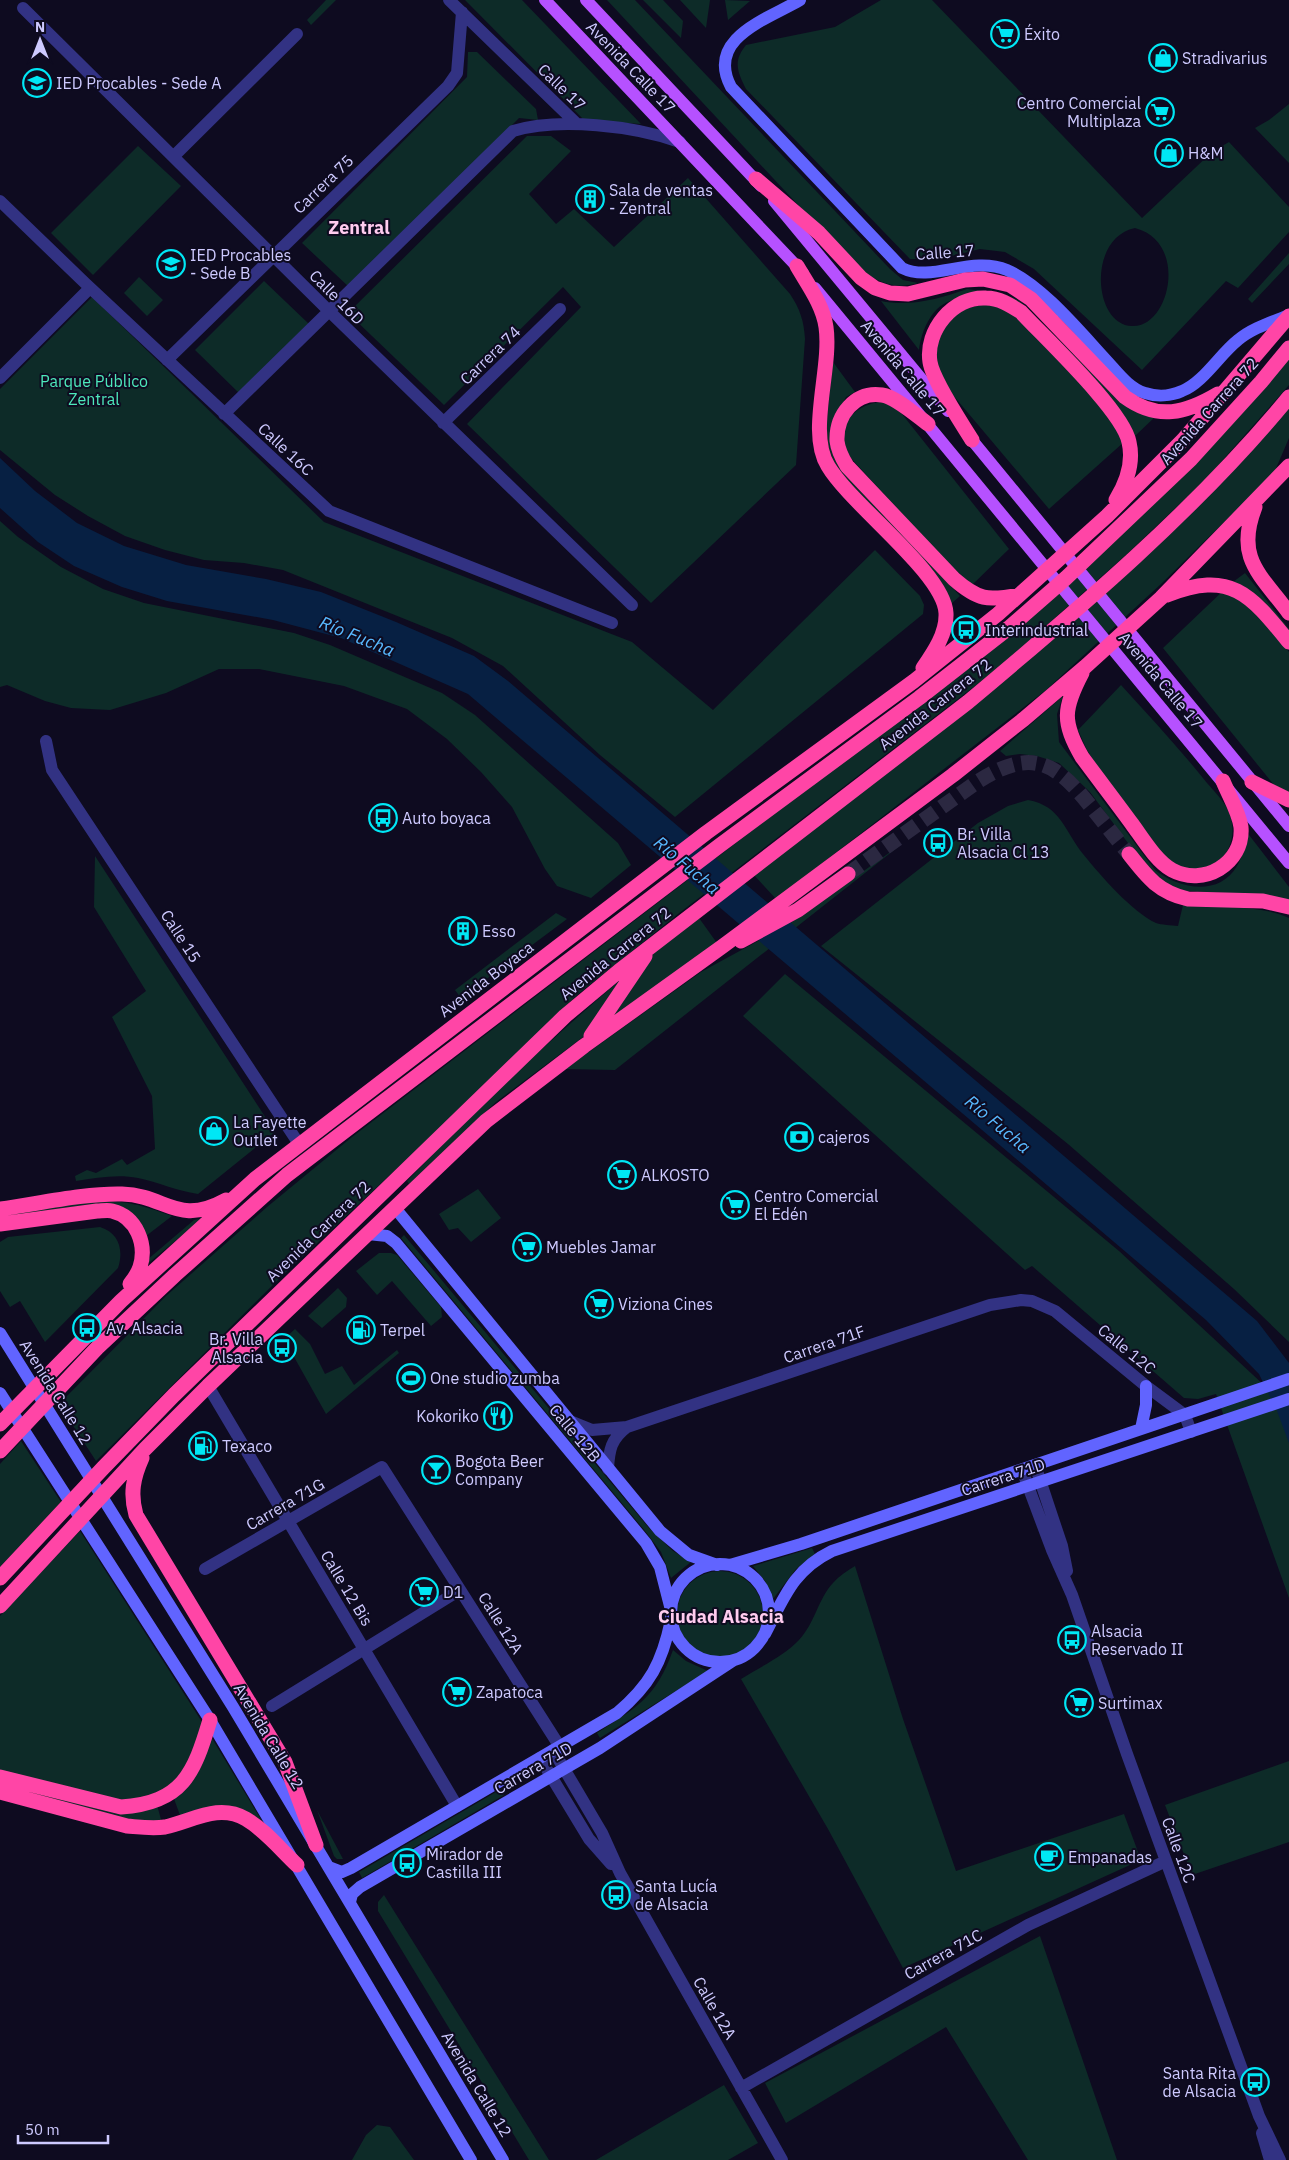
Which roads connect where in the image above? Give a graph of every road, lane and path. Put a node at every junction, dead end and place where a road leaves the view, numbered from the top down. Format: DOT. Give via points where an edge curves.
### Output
graph roads {
  1 [pos="449,0"];
  2 [pos="545,0"];
  3 [pos="586,0"];
  4 [pos="800,0"];
  5 [pos="23,8"];
  6 [pos="462,12"];
  7 [pos="297,34"];
  8 [pos="577,124"];
  9 [pos="680,142"];
  10 [pos="174,156"];
  11 [pos="756,179"];
  12 [pos="0,201"];
  13 [pos="273,255"];
  14 [pos="797,266"];
  15 [pos="90,288"];
  16 [pos="560,309"];
  17 [pos="329,311"];
  18 [pos="1289,316"];
  19 [pos="1289,348"];
  20 [pos="167,360"];
  21 [pos="0,378"];
  22 [pos="1228,388"];
  23 [pos="1289,398"];
  24 [pos="224,414"];
  25 [pos="443,423"];
  26 [pos="928,424"];
  27 [pos="972,440"];
  28 [pos="1289,454"];
  29 [pos="1289,466"];
  30 [pos="1279,478"];
  31 [pos="1258,499"];
  32 [pos="1107,516"];
  33 [pos="1020,594"];
  34 [pos="1161,598"];
  35 [pos="632,605"];
  36 [pos="1289,613"];
  37 [pos="612,623"];
  38 [pos="1289,642"];
  39 [pos="1085,667"];
  40 [pos="914,681"];
  41 [pos="46,741"];
  42 [pos="1220,777"];
  43 [pos="1252,782"];
  44 [pos="1289,800"];
  45 [pos="1289,826"];
  46 [pos="1129,854"];
  47 [pos="1289,863"];
  48 [pos="848,874"];
  49 [pos="648,878"];
  50 [pos="1289,907"];
  51 [pos="569,938"];
  52 [pos="652,945"];
  53 [pos="725,948"];
  54 [pos="555,971"];
  55 [pos="584,1046"];
  56 [pos="392,1094"];
  57 [pos="345,1109"];
  58 [pos="299,1144"];
  59 [pos="255,1179"];
  60 [pos="268,1191"];
  61 [pos="395,1208"];
  62 [pos="0,1209"];
  63 [pos="215,1215"];
  64 [pos="0,1224"];
  65 [pos="368,1234"];
  66 [pos="121,1301"];
  67 [pos="1032,1301"];
  68 [pos="0,1333"];
  69 [pos="86,1336"];
  70 [pos="1289,1379"];
  71 [pos="61,1386"];
  72 [pos="208,1386"];
  73 [pos="1146,1386"];
  74 [pos="0,1393"];
  75 [pos="1289,1399"];
  76 [pos="1185,1415"];
  77 [pos="569,1421"];
  78 [pos="0,1424"];
  79 [pos="627,1427"];
  80 [pos="1141,1429"];
  81 [pos="1191,1432"];
  82 [pos="145,1449"];
  83 [pos="0,1451"];
  84 [pos="1035,1465"];
  85 [pos="382,1467"];
  86 [pos="608,1469"];
  87 [pos="1022,1470"];
  88 [pos="1034,1484"];
  89 [pos="288,1521"];
  90 [pos="723,1565"];
  91 [pos="204,1569"];
  92 [pos="0,1578"];
  93 [pos="20,1584"];
  94 [pos="460,1590"];
  95 [pos="0,1593"];
  96 [pos="0,1606"];
  97 [pos="671,1615"];
  98 [pos="765,1634"];
  99 [pos="364,1649"];
  100 [pos="734,1660"];
  101 [pos="272,1706"];
  102 [pos="210,1720"];
  103 [pos="557,1749"];
  104 [pos="540,1758"];
  105 [pos="564,1769"];
  106 [pos="551,1776"];
  107 [pos="0,1777"];
  108 [pos="0,1792"];
  109 [pos="457,1806"];
  110 [pos="316,1845"];
  111 [pos="1166,1861"];
  112 [pos="296,1866"];
  113 [pos="328,1867"];
  114 [pos="620,1873"];
  115 [pos="350,1902"];
  116 [pos="741,2088"];
  117 [pos="1258,2116"];
  118 [pos="471,2160"];
  119 [pos="503,2160"];
  120 [pos="782,2160"];
  121 [pos="1270,2160"];
  122 [pos="1280,2160"];
  1 -- 6 [label="street, Calle 17"];
  2 -- 9 [label="main road, Avenida Calle 17"];
  3 -- 11 [label="main road, Avenida Calle 17"];
  4 -- 18 [label="street, Calle 17" via="734,39 727,52 725,72 731,87 902,268 919,273 988,265 1006,270 1024,279 1050,302 1127,382 1144,393 1162,396 1191,386 1244,335"];
  5 -- 10 [label="street, Calle 16D"];
  6 -- 8 [label="street, Calle 17"];
  6 -- 13 [label="street, Carrera 75" via="457,73 448,86"];
  7 -- 10 [label="street"];
  8 -- 9 [label="street, Calle 17" via="637,130"];
  8 -- 17 [label="street" via="512,131"];
  9 -- 14 [label="main road, Avenida Calle 17"];
  10 -- 13 [label="street, Calle 16D"];
  11 -- 22 [label="highway" via="819,233 860,278 875,288 908,294 965,280 983,279 1010,285 1023,292 1125,397 1140,406 1171,412 1187,409"];
  11 -- 27 [label="main road, Avenida Calle 17"];
  12 -- 15 [label="street, Calle 16C"];
  13 -- 17 [label="street, Calle 16D"];
  13 -- 20 [label="street, Carrera 75"];
  14 -- 26 [label="main road, Avenida Calle 17"];
  14 -- 40 [label="highway" via="818,302 826,326 828,356 819,433 820,449 827,466 929,577 943,599 946,612 941,638"];
  15 -- 20 [label="street, Calle 16C"];
  15 -- 21 [label="street"];
  16 -- 25 [label="street, Carrera 74"];
  17 -- 24 [label="street"];
  17 -- 25 [label="street, Calle 16D"];
  18 -- 22 [label="highway, Avenida Carrera 72"];
  19 -- 54 [label="highway, Avenida Carrera 72" via="1191,459 1010,627"];
  20 -- 24 [label="street, Calle 16C"];
  22 -- 32 [label="highway, Avenida Carrera 72" via="1183,440"];
  23 -- 52 [label="highway, Avenida Carrera 72" via="1210,485 1026,653 968,702"];
  24 -- 37 [label="street, Calle 16C" via="328,511"];
  25 -- 35 [label="street, Calle 16D"];
  26 -- 33 [label="highway" via="892,398 866,396 856,400 845,411 837,442 840,455 968,592 991,600"];
  26 -- 42 [label="main road, Avenida Calle 17"];
  27 -- 32 [label="highway" via="934,376 930,362 931,341 936,328 952,308 976,298 987,298 1010,304 1021,312 1123,426 1129,442 1129,472"];
  27 -- 43 [label="main road, Avenida Calle 17"];
  28 -- 30 [label="highway"];
  29 -- 30 [label="highway"];
  30 -- 31 [label="highway"];
  31 -- 34 [label="highway"];
  31 -- 36 [label="highway" via="1249,523 1248,552 1257,571"];
  32 -- 33 [label="highway, Avenida Carrera 72"];
  33 -- 40 [label="highway, Avenida Carrera 72"];
  34 -- 38 [label="highway" via="1190,586 1220,585 1235,589 1260,607"];
  34 -- 39 [label="highway"];
  39 -- 42 [label="highway" via="1071,695 1066,721 1068,730 1082,757 1146,842 1172,870 1187,875 1206,874 1225,866 1235,856 1241,828"];
  39 -- 53 [label="highway" via="953,775 779,903"];
  40 -- 49 [label="highway, Avenida Carrera 72"];
  41 -- 58 [label="street, Calle 15" via="52,770"];
  42 -- 47 [label="main road, Avenida Calle 17"];
  43 -- 44 [label="highway"];
  43 -- 45 [label="main road, Avenida Calle 17"];
  46 -- 50 [label="highway" via="1148,878 1162,890 1176,896 1262,901"];
  48 -- 53 [label="highway" via="791,914"];
  49 -- 51 [label="highway, Avenida Boyaca"];
  51 -- 54 [label="highway"];
  51 -- 57 [label="highway, Avenida Boyaca"];
  52 -- 55 [label="highway"];
  52 -- 92 [label="highway, Avenida Carrera 72" via="572,1010 475,1102 174,1395"];
  53 -- 55 [label="highway"];
  54 -- 56 [label="highway, Avenida Carrera 72"];
  55 -- 61 [label="highway" via="486,1121"];
  56 -- 57 [label="highway"];
  56 -- 60 [label="highway, Avenida Carrera 72"];
  57 -- 58 [label="highway"];
  58 -- 59 [label="highway"];
  59 -- 62 [label="highway" via="217,1204 194,1211 177,1210 124,1194"];
  59 -- 63 [label="highway"];
  60 -- 63 [label="highway"];
  60 -- 71 [label="highway, Avenida Carrera 72" via="97,1348"];
  61 -- 65 [label="highway"];
  61 -- 77 [label="street, Calle 12B"];
  63 -- 66 [label="highway"];
  64 -- 66 [label="highway" via="97,1211 112,1211 124,1216 135,1226 141,1238 142,1252 140,1269"];
  65 -- 72 [label="highway"];
  65 -- 97 [label="street, Calle 12B" via="387,1236 396,1243 646,1543 660,1567"];
  66 -- 69 [label="highway"];
  67 -- 73 [label="street, Calle 12C" via="1055,1311"];
  67 -- 79 [label="street, Carrera 71F" via="1004,1301 990,1305"];
  68 -- 110 [label="street, Avenida Calle 12"];
  69 -- 71 [label="highway"];
  69 -- 78 [label="highway"];
  70 -- 76 [label="street, Carrera 71D"];
  71 -- 83 [label="highway, Avenida Carrera 72"];
  72 -- 82 [label="highway"];
  72 -- 89 [label="street, Calle 12 Bis"];
  73 -- 76 [label="street, Calle 12C"];
  73 -- 80 [label="street"];
  74 -- 102 [label="street"];
  75 -- 81 [label="street, Carrera 71D"];
  76 -- 80 [label="street, Carrera 71D"];
  76 -- 81 [label="street"];
  77 -- 79 [label="street, Carrera 71F" via="592,1430"];
  77 -- 86 [label="street, Calle 12B"];
  79 -- 86 [label="street" via="612,1442"];
  80 -- 84 [label="street, Carrera 71D"];
  81 -- 88 [label="street, Carrera 71D"];
  82 -- 93 [label="highway"];
  82 -- 110 [label="highway" via="134,1475 132,1494 136,1515 280,1753"];
  84 -- 87 [label="street, Carrera 71D"];
  84 -- 88 [label="street, Calle 12C"];
  85 -- 89 [label="street, Carrera 71G"];
  85 -- 94 [label="street, Calle 12A"];
  86 -- 90 [label="street, Calle 12B" via="660,1531 678,1547 689,1555"];
  87 -- 88 [label="street, Calle 12C"];
  87 -- 90 [label="street, Carrera 71D" via="802,1544"];
  88 -- 98 [label="street, Carrera 71D" via="818,1558 790,1586"];
  88 -- 111 [label="street, Calle 12C" via="1052,1550 1072,1595"];
  89 -- 91 [label="street, Carrera 71G"];
  89 -- 99 [label="street, Calle 12 Bis"];
  90 -- 97 [label="street" via="695,1572 685,1579 673,1599"];
  90 -- 98 [label="street" via="753,1577 764,1591 769,1617"];
  93 -- 95 [label="highway"];
  93 -- 96 [label="highway"];
  94 -- 99 [label="street"];
  94 -- 103 [label="street, Calle 12A"];
  97 -- 100 [label="street" via="677,1638 690,1652 706,1660"];
  97 -- 103 [label="street, Carrera 71D" via="667,1639 656,1668 640,1692 617,1713"];
  98 -- 100 [label="street" via="750,1653"];
  99 -- 101 [label="street"];
  99 -- 109 [label="street, Calle 12 Bis"];
  100 -- 105 [label="street, Carrera 71D" via="633,1728"];
  102 -- 107 [label="highway" via="195,1767 184,1782 170,1794 140,1806 121,1807"];
  102 -- 112 [label="street"];
  103 -- 104 [label="street, Carrera 71D"];
  103 -- 105 [label="street, Calle 12A"];
  104 -- 106 [label="street, Calle 12A"];
  104 -- 109 [label="street, Carrera 71D"];
  105 -- 106 [label="street, Carrera 71D"];
  105 -- 114 [label="street, Calle 12A" via="602,1833"];
  106 -- 114 [label="street, Calle 12A" via="589,1840"];
  106 -- 115 [label="street, Carrera 71D" via="360,1887 352,1894"];
  108 -- 112 [label="highway" via="144,1828 163,1827 212,1812 228,1812 245,1818 260,1829"];
  109 -- 113 [label="street, Carrera 71D" via="351,1868 342,1872"];
  110 -- 113 [label="street, Avenida Calle 12"];
  111 -- 116 [label="street, Carrera 71C" via="1028,1925"];
  111 -- 117 [label="street, Calle 12C"];
  112 -- 118 [label="street"];
  113 -- 115 [label="street, Avenida Calle 12"];
  114 -- 116 [label="street, Calle 12A"];
  115 -- 119 [label="street, Avenida Calle 12"];
  116 -- 120 [label="street, Calle 12A"];
  117 -- 121 [label="street, Calle 12C"];
  117 -- 122 [label="street, Calle 12C"];
}
